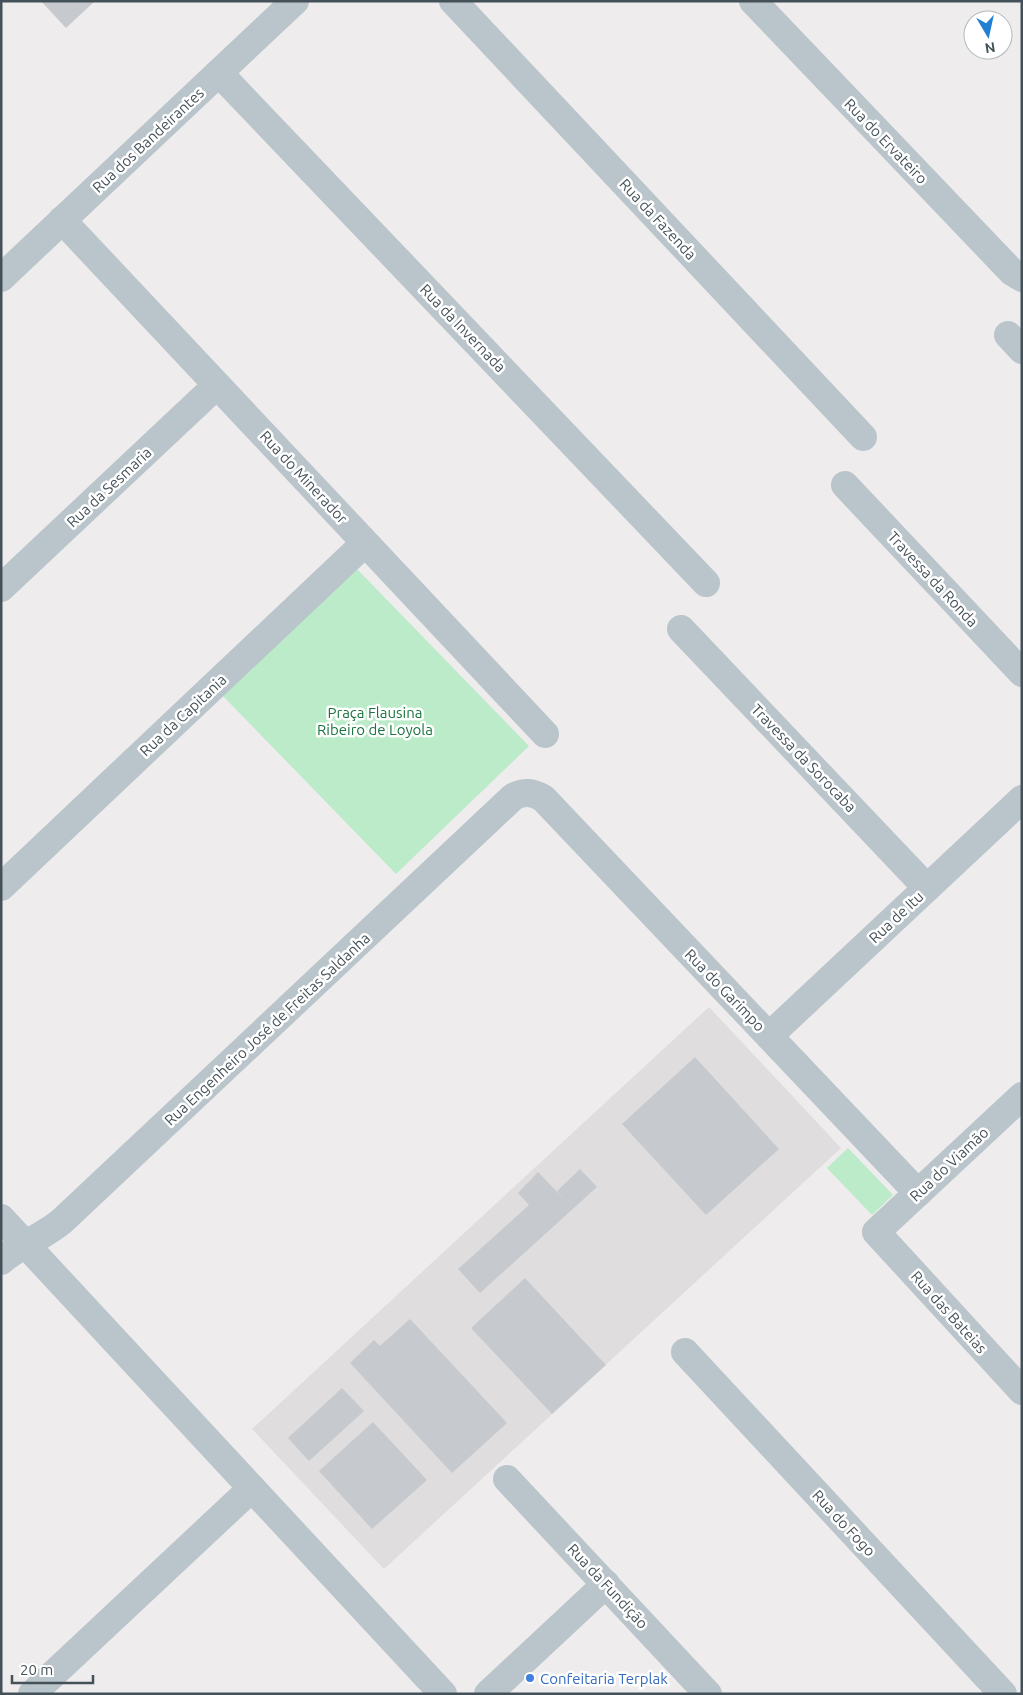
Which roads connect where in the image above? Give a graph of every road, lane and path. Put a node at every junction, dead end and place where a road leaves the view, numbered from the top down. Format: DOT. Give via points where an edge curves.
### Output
graph roads {
  1 [pos="295,1"];
  2 [pos="452,1"];
  3 [pos="753,1"];
  4 [pos="219,73"];
  5 [pos="62,220"];
  6 [pos="1,278"];
  7 [pos="1022,278"];
  8 [pos="217,385"];
  9 [pos="863,436"];
  10 [pos="845,485"];
  11 [pos="366,544"];
  12 [pos="706,583"];
  13 [pos="1,588"];
  14 [pos="681,629"];
  15 [pos="1022,672"];
  16 [pos="545,734"];
  17 [pos="529,792"];
  18 [pos="1022,799"];
  19 [pos="1,887"];
  20 [pos="927,888"];
  21 [pos="769,1036"];
  22 [pos="1022,1096"];
  23 [pos="918,1193"];
  24 [pos="1,1218"];
  25 [pos="876,1232"];
  26 [pos="26,1244"];
  27 [pos="1,1261"];
  28 [pos="685,1352"];
  29 [pos="1022,1391"];
  30 [pos="508,1479"];
  31 [pos="252,1488"];
  32 [pos="606,1584"];
  33 [pos="32,1694"];
  34 [pos="443,1694"];
  35 [pos="488,1694"];
  36 [pos="708,1694"];
  37 [pos="1003,1694"];
  1 -- 4 [label="street, Rua dos Bandeirantes"];
  2 -- 9 [label="street, Rua da Fazenda"];
  3 -- 7 [label="street, Rua do Ervateiro" via="1012,272"];
  4 -- 5 [label="street, Rua dos Bandeirantes"];
  4 -- 12 [label="street, Rua da Invernada"];
  5 -- 6 [label="street, Rua dos Bandeirantes"];
  5 -- 8 [label="street, Rua do Minerador"];
  8 -- 11 [label="street, Rua do Minerador"];
  8 -- 13 [label="street, Rua da Sesmaria"];
  10 -- 15 [label="street, Travessa da Ronda"];
  11 -- 16 [label="street, Rua do Minerador"];
  11 -- 19 [label="street, Rua da Capitania"];
  14 -- 20 [label="street, Travessa da Sorocaba"];
  17 -- 21 [label="street, Rua do Garimpo" via="543,798"];
  17 -- 26 [label="street, Rua Engenheiro José de Freitas Saldanha" via="513,798 62,1222"];
  18 -- 20 [label="street, Rua de Itu"];
  20 -- 21 [label="street, Rua de Itu"];
  21 -- 23 [label="street, Rua do Garimpo"];
  22 -- 23 [label="street, Rua do Viamão"];
  23 -- 25 [label="street, Rua do Viamão"];
  24 -- 26 [label="street"];
  25 -- 29 [label="street, Rua das Bateias"];
  26 -- 27 [label="street, Rua Engenheiro José de Freitas Saldanha"];
  26 -- 31 [label="street"];
  28 -- 37 [label="street, Rua do Fogo"];
  30 -- 32 [label="street, Rua da Fundição"];
  31 -- 33 [label="street"];
  31 -- 34 [label="street"];
  32 -- 35 [label="street"];
  32 -- 36 [label="street, Rua da Fundição"];
}
